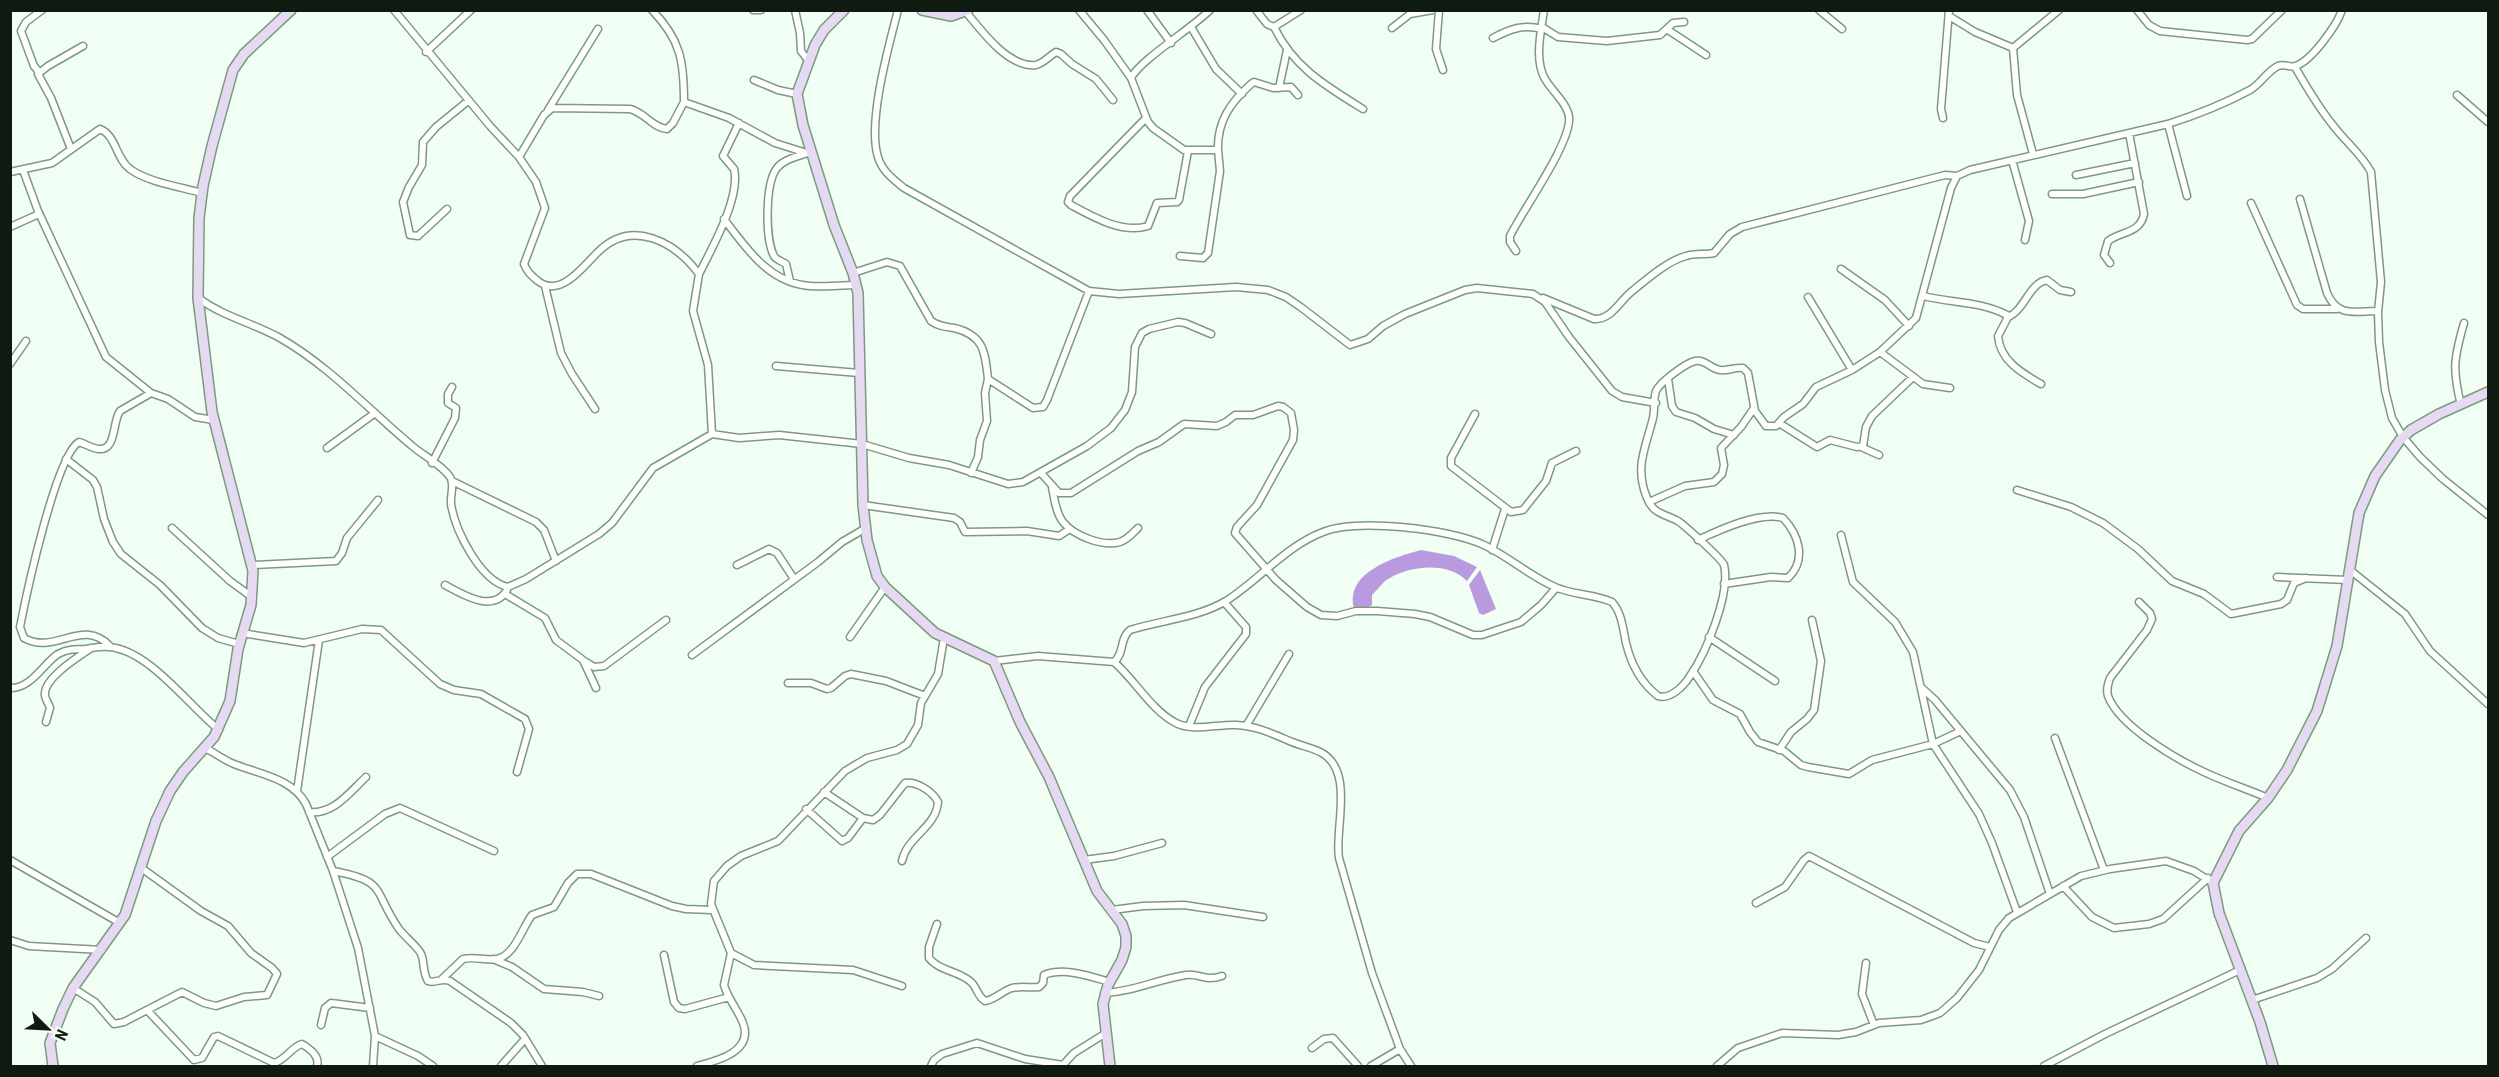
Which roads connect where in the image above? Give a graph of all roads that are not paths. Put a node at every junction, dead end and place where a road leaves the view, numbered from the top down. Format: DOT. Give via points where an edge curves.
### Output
graph roads {
  1 [pos="42,10"];
  2 [pos="291,10"];
  3 [pos="394,10"];
  4 [pos="471,10"];
  5 [pos="652,10"];
  6 [pos="753,10"];
  7 [pos="761,10"];
  8 [pos="795,10"];
  9 [pos="844,10"];
  10 [pos="898,10"];
  11 [pos="1080,10"];
  12 [pos="1146,10"];
  13 [pos="1209,10"];
  14 [pos="1256,10"];
  15 [pos="1301,10"];
  16 [pos="1433,10"];
  17 [pos="1439,10"];
  18 [pos="1544,10"];
  19 [pos="1819,10"];
  20 [pos="2045,10"];
  21 [pos="2060,10"];
  22 [pos="2137,10"];
  23 [pos="2282,10"];
  24 [pos="2342,10"];
  25 [pos="922,11"];
  26 [pos="967,11"];
  27 [pos="1412,12"];
  28 [pos="1949,13"];
  29 [pos="2050,18"];
  30 [pos="1684,22"];
  31 [pos="1191,27"];
  32 [pos="1274,27"];
  33 [pos="1392,28"];
  34 [pos="1542,28"];
  35 [pos="598,29"];
  36 [pos="1842,29"];
  37 [pos="1668,30"];
  38 [pos="1493,38"];
  39 [pos="1171,43"];
  40 [pos="83,46"];
  41 [pos="2013,48"];
  42 [pos="1287,50"];
  43 [pos="426,52"];
  44 [pos="1706,55"];
  45 [pos="808,60"];
  46 [pos="2295,67"];
  47 [pos="1443,70"];
  48 [pos="39,72"];
  49 [pos="1131,78"];
  50 [pos="754,80"];
  51 [pos="1279,88"];
  52 [pos="797,94"];
  53 [pos="1242,94"];
  54 [pos="1298,95"];
  55 [pos="2457,95"];
  56 [pos="1113,100"];
  57 [pos="468,101"];
  58 [pos="684,102"];
  59 [pos="1363,109"];
  60 [pos="548,110"];
  61 [pos="1146,118"];
  62 [pos="1943,118"];
  63 [pos="2488,122"];
  64 [pos="739,123"];
  65 [pos="2168,124"];
  66 [pos="2128,133"];
  67 [pos="71,150"];
  68 [pos="1218,150"];
  69 [pos="1188,151"];
  70 [pos="810,154"];
  71 [pos="2033,154"];
  72 [pos="519,157"];
  73 [pos="2012,160"];
  74 [pos="2135,163"];
  75 [pos="23,170"];
  76 [pos="10,172"];
  77 [pos="2076,175"];
  78 [pos="1957,176"];
  79 [pos="2139,183"];
  80 [pos="202,193"];
  81 [pos="2052,194"];
  82 [pos="2187,196"];
  83 [pos="2300,199"];
  84 [pos="2251,202"];
  85 [pos="447,209"];
  86 [pos="39,214"];
  87 [pos="724,219"];
  88 [pos="10,227"];
  89 [pos="2025,240"];
  90 [pos="1516,251"];
  91 [pos="1180,256"];
  92 [pos="2110,263"];
  93 [pos="1841,268"];
  94 [pos="854,273"];
  95 [pos="699,274"];
  96 [pos="790,281"];
  97 [pos="856,285"];
  98 [pos="546,286"];
  99 [pos="1089,291"];
  100 [pos="2071,292"];
  101 [pos="1923,296"];
  102 [pos="1540,297"];
  103 [pos="1808,297"];
  104 [pos="198,298"];
  105 [pos="2338,309"];
  106 [pos="2378,311"];
  107 [pos="2008,317"];
  108 [pos="2464,323"];
  109 [pos="1909,326"];
  110 [pos="1211,334"];
  111 [pos="26,340"];
  112 [pos="1880,352"];
  113 [pos="10,364"];
  114 [pos="776,366"];
  115 [pos="1852,370"];
  116 [pos="859,373"];
  117 [pos="1913,377"];
  118 [pos="987,379"];
  119 [pos="1668,379"];
  120 [pos="2041,384"];
  121 [pos="452,387"];
  122 [pos="1950,388"];
  123 [pos="152,393"];
  124 [pos="2487,395"];
  125 [pos="1656,403"];
  126 [pos="2461,405"];
  127 [pos="1754,408"];
  128 [pos="595,409"];
  129 [pos="375,413"];
  130 [pos="1475,414"];
  131 [pos="214,420"];
  132 [pos="1779,423"];
  133 [pos="712,434"];
  134 [pos="1734,435"];
  135 [pos="2403,437"];
  136 [pos="862,444"];
  137 [pos="1861,447"];
  138 [pos="327,448"];
  139 [pos="1576,451"];
  140 [pos="1879,455"];
  141 [pos="66,459"];
  142 [pos="432,463"];
  143 [pos="971,473"];
  144 [pos="1041,473"];
  145 [pos="452,481"];
  146 [pos="1051,486"];
  147 [pos="2017,490"];
  148 [pos="378,500"];
  149 [pos="1649,502"];
  150 [pos="863,505"];
  151 [pos="1505,509"];
  152 [pos="2488,515"];
  153 [pos="172,528"];
  154 [pos="866,528"];
  155 [pos="1138,528"];
  156 [pos="1070,529"];
  157 [pos="1841,535"];
  158 [pos="1698,540"];
  159 [pos="1492,550"];
  160 [pos="556,561"];
  161 [pos="252,565"];
  162 [pos="737,565"];
  163 [pos="1266,570"];
  164 [pos="2349,575"];
  165 [pos="2277,577"];
  166 [pos="2306,578"];
  167 [pos="794,579"];
  168 [pos="1724,584"];
  169 [pos="446,585"];
  170 [pos="885,587"];
  171 [pos="1556,588"];
  172 [pos="507,590"];
  173 [pos="252,597"];
  174 [pos="1224,602"];
  175 [pos="2139,602"];
  176 [pos="666,620"];
  177 [pos="1812,620"];
  178 [pos="242,633"];
  179 [pos="850,637"];
  180 [pos="944,638"];
  181 [pos="1709,638"];
  182 [pos="319,640"];
  183 [pos="239,644"];
  184 [pos="111,647"];
  185 [pos="92,648"];
  186 [pos="1289,654"];
  187 [pos="692,655"];
  188 [pos="583,660"];
  189 [pos="994,661"];
  190 [pos="1114,662"];
  191 [pos="1694,671"];
  192 [pos="1775,681"];
  193 [pos="788,683"];
  194 [pos="1922,687"];
  195 [pos="10,688"];
  196 [pos="596,688"];
  197 [pos="925,696"];
  198 [pos="2488,705"];
  199 [pos="46,722"];
  200 [pos="1190,726"];
  201 [pos="1246,726"];
  202 [pos="219,730"];
  203 [pos="1961,731"];
  204 [pos="2055,738"];
  205 [pos="1933,744"];
  206 [pos="205,748"];
  207 [pos="1779,750"];
  208 [pos="517,772"];
  209 [pos="366,777"];
  210 [pos="297,791"];
  211 [pos="824,792"];
  212 [pos="2268,798"];
  213 [pos="806,810"];
  214 [pos="309,812"];
  215 [pos="863,818"];
  216 [pos="1162,843"];
  217 [pos="494,851"];
  218 [pos="327,857"];
  219 [pos="10,860"];
  220 [pos="1084,860"];
  221 [pos="902,861"];
  222 [pos="140,867"];
  223 [pos="2104,870"];
  224 [pos="333,871"];
  225 [pos="2211,880"];
  226 [pos="2063,886"];
  227 [pos="2050,894"];
  228 [pos="1756,903"];
  229 [pos="712,910"];
  230 [pos="1112,910"];
  231 [pos="2017,912"];
  232 [pos="1263,917"];
  233 [pos="120,923"];
  234 [pos="937,924"];
  235 [pos="2366,938"];
  236 [pos="10,940"];
  237 [pos="1990,947"];
  238 [pos="102,950"];
  239 [pos="731,953"];
  240 [pos="663,955"];
  241 [pos="492,959"];
  242 [pos="1866,963"];
  243 [pos="2240,970"];
  244 [pos="1222,976"];
  245 [pos="442,979"];
  246 [pos="1110,982"];
  247 [pos="903,986"];
  248 [pos="73,988"];
  249 [pos="1104,993"];
  250 [pos="599,996"];
  251 [pos="729,998"];
  252 [pos="2252,1000"];
  253 [pos="370,1008"];
  254 [pos="147,1010"];
  255 [pos="321,1025"];
  256 [pos="1874,1025"];
  257 [pos="1106,1033"];
  258 [pos="375,1036"];
  259 [pos="525,1039"];
  260 [pos="1312,1048"];
  261 [pos="1400,1049"];
  262 [pos="53,1066"];
  263 [pos="317,1066"];
  264 [pos="373,1066"];
  265 [pos="434,1066"];
  266 [pos="501,1066"];
  267 [pos="542,1066"];
  268 [pos="697,1066"];
  269 [pos="931,1066"];
  270 [pos="1063,1066"];
  271 [pos="1110,1066"];
  272 [pos="1358,1066"];
  273 [pos="1371,1066"];
  274 [pos="1411,1066"];
  275 [pos="1717,1066"];
  276 [pos="2044,1066"];
  277 [pos="2273,1066"];
  1 -- 48 [label="street" via="21,31"];
  2 -- 80 [label="street" via="236,64"];
  3 -- 43 [label="street"];
  4 -- 43 [label="street"];
  5 -- 58 [label="street" via="676,40 683,65"];
  6 -- 7 [label="street"];
  8 -- 45 [label="street" via="801,51"];
  9 -- 45 [label="street" via="824,30"];
  10 -- 99 [label="street" via="877,113 880,164 904,188"];
  11 -- 49 [label="street"];
  12 -- 39 [label="street"];
  13 -- 31 [label="street"];
  14 -- 32 [label="street"];
  15 -- 32 [label="street"];
  16 -- 27 [label="street"];
  17 -- 47 [label="street" via="1436,49"];
  18 -- 34 [label="street"];
  19 -- 36 [label="street"];
  20 -- 29 [label="street"];
  21 -- 29 [label="street"];
  22 -- 23 [label="street" via="2160,31 2247,40"];
  24 -- 46 [label="street" via="2332,31"];
  25 -- 26 [label="street" via="951,16"];
  26 -- 56 [label="street" via="992,43 1009,56 1033,65 1056,52 1061,54 1096,79"];
  27 -- 33 [label="street"];
  28 -- 41 [label="street" via="1975,32"];
  28 -- 62 [label="street"];
  29 -- 41 [label="street"];
  30 -- 37 [label="street" via="1673,24"];
  31 -- 39 [label="street"];
  31 -- 53 [label="street" via="1216,69"];
  32 -- 42 [label="street"];
  34 -- 37 [label="street" via="1558,37 1607,41 1660,35"];
  34 -- 38 [label="street" via="1520,27"];
  34 -- 90 [label="street" via="1541,70 1568,113 1568,128 1510,236"];
  35 -- 60 [label="street"];
  37 -- 44 [label="street"];
  39 -- 49 [label="street" via="1135,69"];
  40 -- 48 [label="street"];
  41 -- 71 [label="street" via="2017,95"];
  42 -- 51 [label="street"];
  42 -- 59 [label="street" via="1324,85"];
  43 -- 57 [label="street"];
  45 -- 52 [label="street"];
  46 -- 65 [label="street" via="2278,66 2250,90"];
  46 -- 106 [label="street" via="2314,99 2371,172 2381,282"];
  48 -- 67 [label="street"];
  49 -- 61 [label="street"];
  50 -- 52 [label="street"];
  51 -- 53 [label="street" via="1254,82"];
  51 -- 54 [label="street" via="1291,87"];
  52 -- 70 [label="street"];
  53 -- 68 [label="street" via="1219,125"];
  55 -- 63 [label="street"];
  57 -- 72 [label="street"];
  57 -- 85 [label="street" via="423,142 422,165 403,202 410,235 418,236"];
  58 -- 60 [label="street" via="667,129 630,109"];
  58 -- 64 [label="street"];
  60 -- 72 [label="street"];
  61 -- 69 [label="street" via="1153,128"];
  61 -- 69 [label="street" via="1070,196 1071,205 1110,224 1148,226 1157,203 1179,200"];
  64 -- 70 [label="street" via="775,143"];
  64 -- 87 [label="street" via="723,156 735,172 735,187"];
  65 -- 66 [label="street"];
  65 -- 82 [label="street"];
  66 -- 71 [label="street"];
  66 -- 74 [label="street"];
  67 -- 75 [label="street" via="52,163"];
  67 -- 80 [label="street" via="100,129 108,134 130,169"];
  68 -- 69 [label="street"];
  68 -- 91 [label="street" via="1220,171 1208,253 1203,258"];
  70 -- 94 [label="street"];
  70 -- 96 [label="street" via="780,164 768,193 773,253 786,264"];
  71 -- 73 [label="street"];
  72 -- 98 [label="street" via="536,182 545,208 524,264"];
  73 -- 78 [label="street"];
  73 -- 89 [label="street" via="2029,221"];
  74 -- 77 [label="street"];
  74 -- 79 [label="street"];
  75 -- 76 [label="street"];
  75 -- 86 [label="street"];
  78 -- 101 [label="street"];
  78 -- 102 [label="street" via="1945,175 1742,226 1714,253 1683,256 1669,265 1600,319"];
  79 -- 81 [label="street" via="2083,194"];
  79 -- 92 [label="street" via="2144,218 2135,229 2108,242 2104,255"];
  80 -- 104 [label="street" via="197,237"];
  83 -- 105 [label="street" via="2327,293"];
  84 -- 105 [label="street" via="2297,305 2302,309"];
  86 -- 88 [label="street"];
  86 -- 123 [label="street" via="106,357"];
  87 -- 95 [label="street"];
  87 -- 96 [label="street" via="752,255"];
  93 -- 109 [label="street" via="1885,300"];
  94 -- 97 [label="street"];
  94 -- 118 [label="street" via="887,262 900,266 931,321 970,333 980,342"];
  95 -- 98 [label="street" via="668,244 648,235 637,235 613,241 577,275 556,286"];
  95 -- 133 [label="street" via="694,320 708,365"];
  96 -- 97 [label="street" via="808,286"];
  97 -- 116 [label="street"];
  98 -- 128 [label="street" via="561,353"];
  99 -- 102 [label="street" via="1119,294 1236,287 1268,290 1309,312 1350,345 1368,339 1405,314 1465,290 1494,289"];
  99 -- 118 [label="street" via="1043,406 1033,408"];
  100 -- 107 [label="street" via="2060,290 2047,280 2040,282"];
  101 -- 107 [label="street" via="1969,302"];
  101 -- 109 [label="street"];
  102 -- 125 [label="street" via="1612,391 1622,397"];
  103 -- 115 [label="street"];
  104 -- 129 [label="street" via="288,343"];
  104 -- 131 [label="street"];
  105 -- 106 [label="street"];
  106 -- 135 [label="street" via="2385,390 2392,418"];
  107 -- 120 [label="street" via="1998,336 2003,352 2015,367"];
  108 -- 126 [label="street" via="2454,370"];
  109 -- 112 [label="street"];
  110 -- 144 [label="street" via="1185,322 1149,328 1142,333 1125,410 1103,435"];
  111 -- 113 [label="street"];
  112 -- 115 [label="street"];
  112 -- 117 [label="street"];
  114 -- 116 [label="street"];
  115 -- 132 [label="street" via="1816,387 1803,404"];
  116 -- 136 [label="street"];
  117 -- 122 [label="street" via="1923,384"];
  117 -- 137 [label="street" via="1872,416"];
  118 -- 143 [label="street" via="987,422"];
  119 -- 125 [label="street" via="1656,392"];
  119 -- 127 [label="street" via="1694,361 1719,370 1743,368 1748,373"];
  119 -- 134 [label="street" via="1676,412"];
  121 -- 142 [label="street" via="447,399 456,408 455,417"];
  123 -- 131 [label="street" via="195,417"];
  123 -- 141 [label="street" via="120,411 106,447 100,449 79,442"];
  124 -- 126 [label="street"];
  125 -- 149 [label="street" via="1641,461"];
  126 -- 135 [label="street"];
  127 -- 132 [label="street" via="1766,426 1772,428"];
  127 -- 134 [label="street"];
  129 -- 138 [label="street"];
  129 -- 142 [label="street"];
  130 -- 151 [label="street" via="1451,458 1451,466"];
  131 -- 161 [label="street"];
  132 -- 137 [label="street" via="1816,447 1830,440"];
  133 -- 136 [label="street" via="748,439 779,435"];
  133 -- 160 [label="street" via="653,468 612,523"];
  134 -- 149 [label="street" via="1721,448 1724,465 1714,482 1685,486"];
  135 -- 152 [label="street" via="2443,479"];
  135 -- 164 [label="street" via="2366,494 2353,541"];
  136 -- 143 [label="street"];
  136 -- 150 [label="street"];
  137 -- 140 [label="street"];
  139 -- 151 [label="street" via="1550,466 1546,481 1523,510 1516,513"];
  141 -- 183 [label="street" via="93,480 104,519 121,554 160,585 202,628"];
  141 -- 184 [label="street" via="55,485 20,627 31,641 44,644 72,636 99,635"];
  142 -- 145 [label="street"];
  143 -- 144 [label="street" via="1014,484"];
  144 -- 146 [label="street"];
  145 -- 160 [label="street" via="536,522 544,530"];
  145 -- 172 [label="street" via="452,507 461,536 480,567"];
  146 -- 156 [label="street" via="1058,514"];
  146 -- 163 [label="street" via="1059,493 1071,493 1184,424 1217,426 1235,415 1253,415 1283,406 1291,413 1293,440 1257,506 1235,533"];
  147 -- 166 [label="street" via="2071,507 2103,523 2172,581 2204,594 2231,614 2281,604 2294,584"];
  148 -- 161 [label="street" via="347,538 336,561"];
  149 -- 158 [label="street" via="1656,512 1683,525"];
  150 -- 154 [label="street"];
  150 -- 156 [label="street" via="954,518 964,532 1028,531 1059,536"];
  151 -- 159 [label="street"];
  153 -- 173 [label="street"];
  154 -- 167 [label="street"];
  154 -- 170 [label="street" via="872,563"];
  155 -- 156 [label="street" via="1114,543"];
  157 -- 194 [label="street" via="1853,582 1901,630 1913,652"];
  158 -- 168 [label="street" via="1720,556"];
  158 -- 168 [label="street" via="1740,523 1768,517 1783,519 1793,532 1799,556 1788,578"];
  159 -- 163 [label="street" via="1447,534 1369,525 1338,527 1309,539"];
  159 -- 171 [label="street"];
  160 -- 172 [label="street"];
  161 -- 173 [label="street"];
  162 -- 167 [label="street" via="769,549 777,553"];
  163 -- 171 [label="street" via="1315,613 1337,616 1377,611 1430,617 1482,635 1521,622"];
  163 -- 174 [label="street"];
  164 -- 166 [label="street"];
  164 -- 198 [label="street" via="2405,614 2430,651"];
  164 -- 212 [label="street" via="2337,646 2317,711"];
  165 -- 166 [label="street"];
  167 -- 187 [label="street"];
  168 -- 181 [label="street"];
  169 -- 172 [label="street" via="482,602 494,600"];
  170 -- 179 [label="street"];
  170 -- 180 [label="street"];
  171 -- 191 [label="street" via="1615,605 1635,669 1658,696 1673,694"];
  172 -- 188 [label="street" via="541,614 559,644"];
  173 -- 178 [label="street"];
  174 -- 190 [label="street" via="1199,613 1130,630 1124,635 1120,655"];
  174 -- 200 [label="street" via="1246,627 1246,634 1205,687"];
  175 -- 212 [label="street" via="2152,619 2110,678 2107,694 2112,703 2145,737 2186,763"];
  176 -- 188 [label="street" via="604,666 594,667"];
  177 -- 207 [label="street" via="1821,662 1814,710"];
  178 -- 182 [label="street" via="304,643"];
  178 -- 183 [label="street"];
  180 -- 189 [label="street"];
  180 -- 197 [label="street" via="938,674"];
  181 -- 191 [label="street"];
  181 -- 192 [label="street"];
  182 -- 208 [label="street" via="362,629 381,630 440,684 481,694 525,719 529,723 528,736"];
  182 -- 210 [label="street"];
  183 -- 202 [label="street" via="230,701"];
  184 -- 185 [label="street"];
  184 -- 202 [label="street" via="157,671"];
  185 -- 195 [label="street" via="59,653 27,683"];
  185 -- 199 [label="street" via="66,665 48,686 45,696 50,708"];
  186 -- 201 [label="street"];
  188 -- 196 [label="street"];
  189 -- 190 [label="street" via="1038,656"];
  189 -- 220 [label="street"];
  190 -- 200 [label="street" via="1168,717"];
  191 -- 207 [label="street" via="1713,700 1740,714 1753,738"];
  193 -- 197 [label="street" via="812,683 827,689 851,674 886,681"];
  194 -- 203 [label="street"];
  194 -- 205 [label="street"];
  197 -- 211 [label="street" via="918,724 907,744 867,758 845,771"];
  200 -- 201 [label="street"];
  201 -- 261 [label="street" via="1322,753 1332,764 1342,797 1339,858 1372,973"];
  202 -- 206 [label="street"];
  203 -- 205 [label="street"];
  203 -- 227 [label="street" via="2018,804"];
  204 -- 223 [label="street"];
  205 -- 207 [label="street" via="1872,759 1849,774 1801,765"];
  205 -- 231 [label="street" via="1978,814"];
  206 -- 210 [label="street"];
  206 -- 222 [label="street" via="170,791"];
  209 -- 214 [label="street" via="329,810 321,814"];
  210 -- 214 [label="street"];
  211 -- 213 [label="street"];
  211 -- 215 [label="street"];
  212 -- 225 [label="street" via="2239,831"];
  213 -- 215 [label="street" via="842,841"];
  213 -- 229 [label="street" via="778,841 750,851 719,873 711,888"];
  214 -- 218 [label="street"];
  215 -- 221 [label="street" via="873,820 880,815 905,783 914,783 935,796 935,815 908,847"];
  216 -- 220 [label="street"];
  217 -- 218 [label="street" via="400,808 385,814"];
  218 -- 224 [label="street"];
  219 -- 233 [label="street"];
  220 -- 230 [label="street" via="1096,891"];
  222 -- 233 [label="street"];
  222 -- 254 [label="street" via="228,926 251,953 277,974 267,995 216,1006 182,992"];
  223 -- 225 [label="street" via="2166,861"];
  223 -- 226 [label="street"];
  224 -- 245 [label="street" via="362,877 374,884 397,926 422,954 426,978 431,982"];
  224 -- 253 [label="street" via="358,948"];
  225 -- 226 [label="street" via="2163,919 2114,928 2098,922"];
  225 -- 243 [label="street"];
  226 -- 227 [label="street"];
  227 -- 231 [label="street"];
  228 -- 237 [label="street" via="1785,887 1806,857 1812,857 1974,943"];
  229 -- 239 [label="street"];
  229 -- 241 [label="street" via="672,906 591,874 577,874 554,907 532,915 505,954"];
  230 -- 232 [label="street" via="1184,905"];
  230 -- 246 [label="street" via="1122,924 1126,947"];
  231 -- 237 [label="street" via="2003,924"];
  233 -- 238 [label="street"];
  234 -- 246 [label="street" via="929,958 972,982 985,1001 1017,987 1039,987 1049,973 1077,973"];
  235 -- 252 [label="street" via="2317,978"];
  236 -- 238 [label="street" via="29,946"];
  237 -- 256 [label="street" via="1979,970 1940,1013 1921,1020"];
  238 -- 248 [label="street"];
  239 -- 247 [label="street" via="754,965 853,970"];
  239 -- 251 [label="street" via="723,980"];
  240 -- 251 [label="street" via="674,1002 679,1008"];
  241 -- 245 [label="street" via="463,959"];
  241 -- 250 [label="street" via="512,967 544,989"];
  242 -- 256 [label="street" via="1862,994"];
  243 -- 252 [label="street"];
  243 -- 276 [label="street"];
  244 -- 249 [label="street" via="1209,980 1188,975 1131,991"];
  245 -- 259 [label="street" via="500,1015"];
  246 -- 249 [label="street"];
  248 -- 254 [label="street" via="95,1002 114,1024"];
  248 -- 262 [label="street" via="52,1032"];
  249 -- 257 [label="street"];
  251 -- 268 [label="street" via="744,1023 741,1043 725,1059"];
  252 -- 277 [label="street"];
  253 -- 255 [label="street" via="331,1004 325,1008"];
  253 -- 258 [label="street"];
  254 -- 263 [label="street" via="194,1060 202,1058 218,1036 274,1063 302,1044 315,1055"];
  256 -- 275 [label="street" via="1838,1035 1782,1033 1738,1048"];
  257 -- 270 [label="street" via="1074,1053"];
  257 -- 271 [label="street"];
  258 -- 264 [label="street"];
  258 -- 265 [label="street"];
  259 -- 266 [label="street"];
  259 -- 267 [label="street"];
  260 -- 272 [label="street" via="1333,1038"];
  261 -- 273 [label="street"];
  261 -- 274 [label="street"];
  269 -- 270 [label="street" via="942,1054 977,1043 1025,1059"];
}
